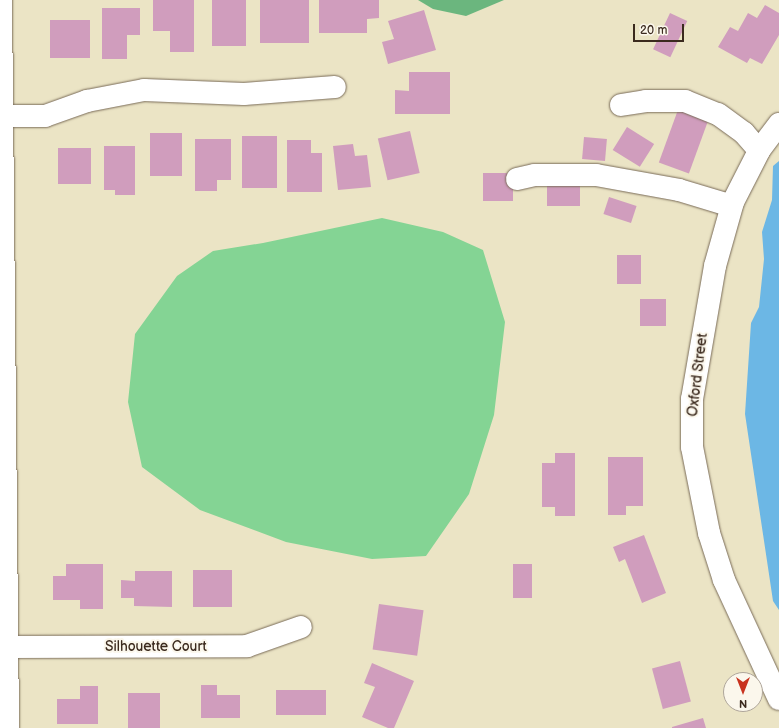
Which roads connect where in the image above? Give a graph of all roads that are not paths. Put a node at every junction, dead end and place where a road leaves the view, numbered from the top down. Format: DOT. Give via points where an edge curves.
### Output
graph roads {
  1 [pos="1,0"];
  2 [pos="335,87"];
  3 [pos="621,105"];
  4 [pos="2,116"];
  5 [pos="779,124"];
  6 [pos="759,150"];
  7 [pos="517,179"];
  8 [pos="732,206"];
  9 [pos="2,243"];
  10 [pos="301,627"];
  11 [pos="8,647"];
  12 [pos="779,699"];
  13 [pos="8,728"];
  1 -- 4 [label="street"];
  2 -- 4 [label="street" via="244,94 144,90 88,101 45,116"];
  3 -- 6 [label="street" via="646,101 685,101 718,114 744,133"];
  4 -- 9 [label="street"];
  5 -- 6 [label="street, Oxford Street"];
  6 -- 8 [label="street, Oxford Street"];
  7 -- 8 [label="street" via="535,175 596,175 679,190"];
  8 -- 12 [label="street, Oxford Street" via="715,266 706,313 692,399 692,447 709,533 724,580"];
  9 -- 11 [label="street"];
  10 -- 11 [label="street, Silhouette Court" via="247,646"];
  11 -- 13 [label="street"];
}
